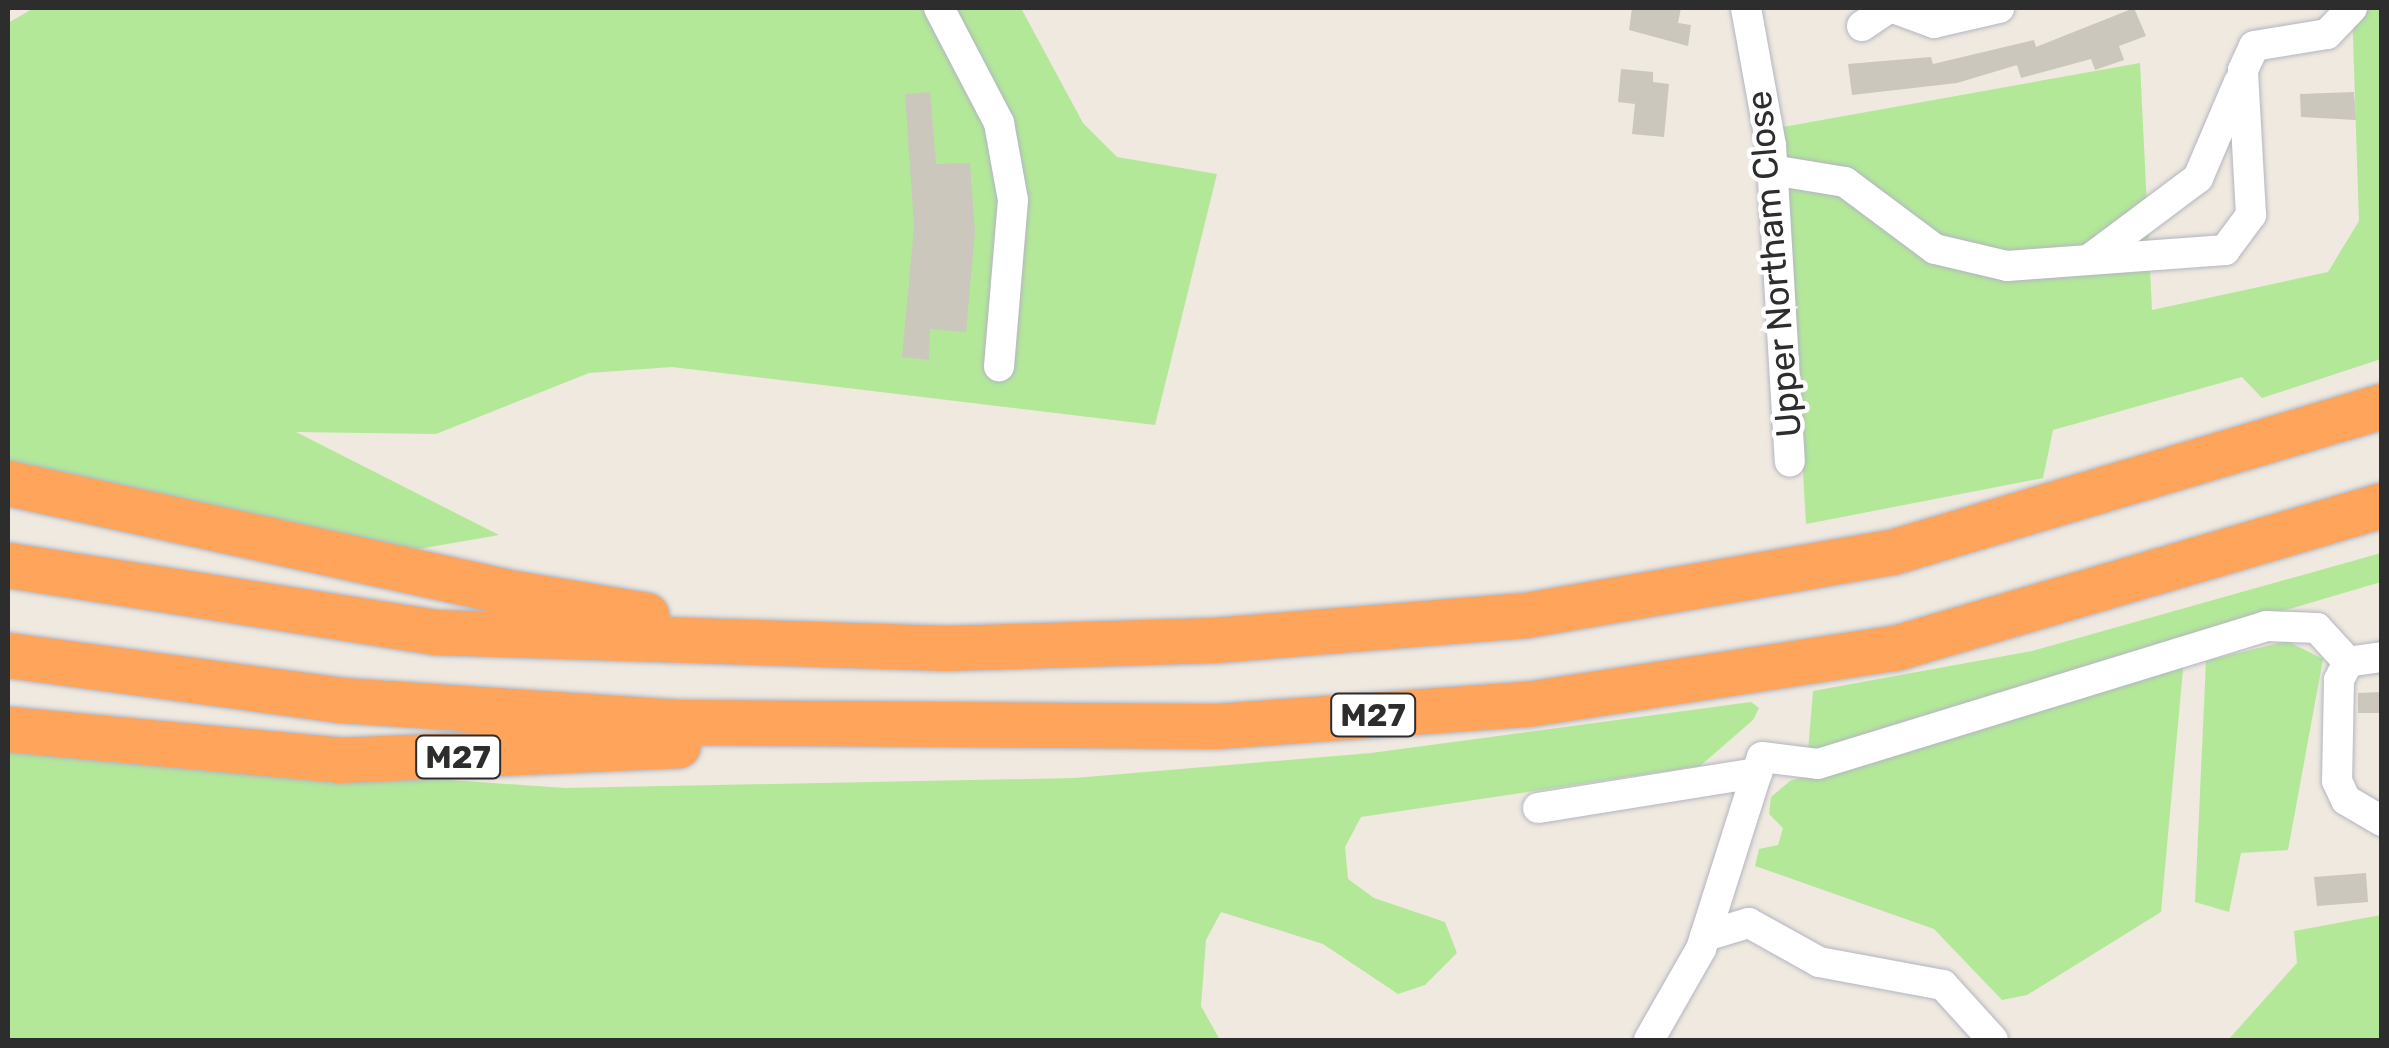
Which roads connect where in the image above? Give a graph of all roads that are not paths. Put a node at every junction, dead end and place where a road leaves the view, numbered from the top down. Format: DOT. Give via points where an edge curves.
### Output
graph roads {
  1 [pos="939,8"];
  2 [pos="1746,8"];
  3 [pos="1891,8"];
  4 [pos="1999,8"];
  5 [pos="2352,8"];
  6 [pos="1862,26"];
  7 [pos="2243,70"];
  8 [pos="1772,170"];
  9 [pos="2088,260"];
  10 [pos="999,366"];
  11 [pos="2382,406"];
  12 [pos="1790,461"];
  13 [pos="8,482"];
  14 [pos="2382,505"];
  15 [pos="8,565"];
  16 [pos="836,645"];
  17 [pos="8,655"];
  18 [pos="2382,656"];
  19 [pos="2348,662"];
  20 [pos="909,728"];
  21 [pos="8,730"];
  22 [pos="1759,765"];
  23 [pos="1538,808"];
  24 [pos="2382,821"];
  25 [pos="1705,936"];
  26 [pos="1649,1040"];
  27 [pos="1993,1040"];
  1 -- 10 [label="street" via="998,122 1013,200"];
  2 -- 8 [label="street, Upper Northam Close"];
  3 -- 4 [label="street" via="1934,23"];
  3 -- 6 [label="street"];
  5 -- 7 [label="street" via="2327,34 2254,46"];
  7 -- 9 [label="street" via="2198,178"];
  7 -- 9 [label="street" via="2250,215 2242,236 2225,250"];
  8 -- 9 [label="street" via="1845,182 1935,249 2007,266"];
  8 -- 12 [label="street, Upper Northam Close"];
  11 -- 16 [label="highway" via="1892,552 1526,615 1216,640"];
  13 -- 16 [label="highway" via="513,593"];
  14 -- 20 [label="highway, M27" via="2298,535 1876,651 1526,704 1218,726"];
  15 -- 16 [label="highway" via="434,632"];
  17 -- 20 [label="highway, M27" via="389,704"];
  18 -- 19 [label="street"];
  19 -- 22 [label="street" via="2317,628 2266,626 1818,764"];
  19 -- 24 [label="street" via="2339,680 2337,782 2346,800"];
  20 -- 21 [label="highway, M27" via="562,754 340,760"];
  22 -- 23 [label="street"];
  22 -- 25 [label="street"];
  25 -- 26 [label="street"];
  25 -- 27 [label="street" via="1748,922 1819,962 1943,985"];
}
